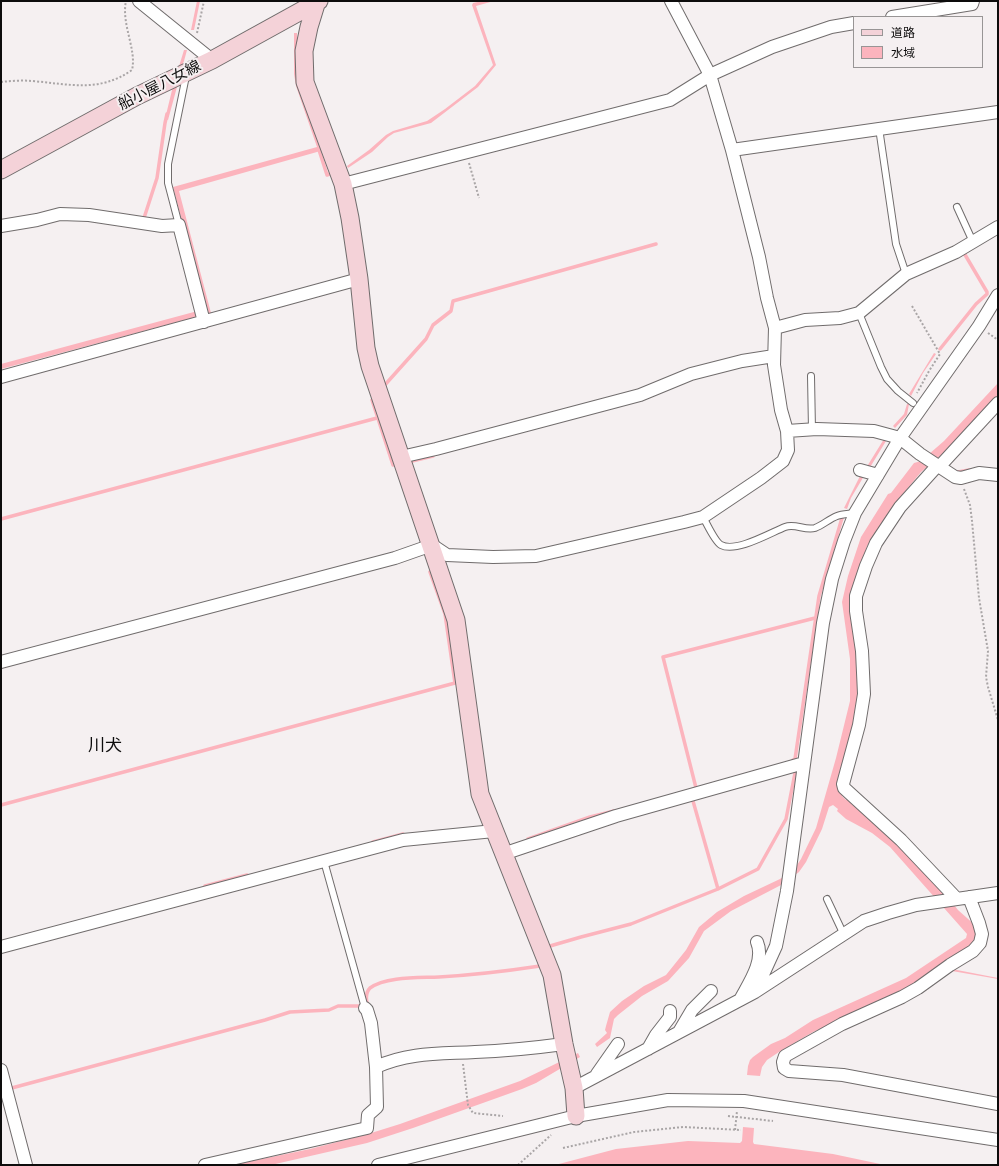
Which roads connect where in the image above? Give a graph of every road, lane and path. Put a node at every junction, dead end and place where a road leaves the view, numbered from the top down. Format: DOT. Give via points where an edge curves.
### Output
graph roads {
  1 [pos="126,1"];
  2 [pos="139,1"];
  3 [pos="204,1"];
  4 [pos="318,1"];
  5 [pos="671,1"];
  6 [pos="973,1"];
  7 [pos="898,16"];
  8 [pos="853,23"];
  9 [pos="194,46"];
  10 [pos="212,60"];
  11 [pos="187,71"];
  12 [pos="710,75"];
  13 [pos="1,82"];
  14 [pos="998,112"];
  15 [pos="879,128"];
  16 [pos="732,150"];
  17 [pos="466,152"];
  18 [pos="1,170"];
  19 [pos="343,184"];
  20 [pos="479,198"];
  21 [pos="957,207"];
  22 [pos="179,225"];
  23 [pos="1,226"];
  24 [pos="998,227"];
  25 [pos="973,242"];
  26 [pos="906,274"];
  27 [pos="359,279"];
  28 [pos="998,295"];
  29 [pos="912,306"];
  30 [pos="859,313"];
  31 [pos="202,316"];
  32 [pos="775,328"];
  33 [pos="774,356"];
  34 [pos="811,376"];
  35 [pos="1,377"];
  36 [pos="913,403"];
  37 [pos="998,403"];
  38 [pos="812,430"];
  39 [pos="787,431"];
  40 [pos="900,438"];
  41 [pos="401,457"];
  42 [pos="936,466"];
  43 [pos="860,470"];
  44 [pos="878,475"];
  45 [pos="998,475"];
  46 [pos="961,478"];
  47 [pos="855,513"];
  48 [pos="703,517"];
  49 [pos="432,545"];
  50 [pos="1,662"];
  51 [pos="998,720"];
  52 [pos="804,763"];
  53 [pos="494,831"];
  54 [pos="503,854"];
  55 [pos="324,861"];
  56 [pos="998,893"];
  57 [pos="969,897"];
  58 [pos="956,898"];
  59 [pos="827,899"];
  60 [pos="844,935"];
  61 [pos="757,942"];
  62 [pos="1,947"];
  63 [pos="711,991"];
  64 [pos="755,992"];
  65 [pos="740,1000"];
  66 [pos="365,1008"];
  67 [pos="670,1011"];
  68 [pos="679,1032"];
  69 [pos="564,1044"];
  70 [pos="618,1044"];
  71 [pos="648,1049"];
  72 [pos="461,1053"];
  73 [pos="376,1067"];
  74 [pos="1,1070"];
  75 [pos="596,1076"];
  76 [pos="574,1088"];
  77 [pos="738,1100"];
  78 [pos="998,1104"];
  79 [pos="503,1116"];
  80 [pos="576,1116"];
  81 [pos="728,1116"];
  82 [pos="737,1117"];
  83 [pos="773,1121"];
  84 [pos="735,1130"];
  85 [pos="741,1130"];
  86 [pos="553,1133"];
  87 [pos="998,1140"];
  88 [pos="563,1148"];
  89 [pos="26,1165"];
  90 [pos="205,1165"];
  91 [pos="378,1165"];
  92 [pos="518,1165"];
  1 -- 13 [label="path" via="126,26 134,64 132,70 106,82 87,86 30,80"];
  2 -- 9 [label="street"];
  3 -- 9 [label="path"];
  4 -- 10 [label="street, 船小屋八女線"];
  4 -- 19 [label="street" via="304,51 305,82"];
  5 -- 12 [label="street"];
  6 -- 7 [label="street" via="972,4"];
  8 -- 12 [label="street" via="831,27 772,47"];
  9 -- 10 [label="street"];
  10 -- 11 [label="street, 船小屋八女線"];
  11 -- 18 [label="street, 船小屋八女線"];
  11 -- 22 [label="lane" via="168,164 168,183"];
  12 -- 16 [label="street"];
  12 -- 17 [label="street" via="670,100"];
  14 -- 15 [label="street"];
  15 -- 16 [label="street"];
  15 -- 26 [label="lane" via="896,244"];
  16 -- 32 [label="street"];
  17 -- 19 [label="street"];
  17 -- 20 [label="path"];
  19 -- 27 [label="street"];
  21 -- 25 [label="lane"];
  22 -- 23 [label="street" via="162,226 89,215 60,214"];
  22 -- 31 [label="street"];
  24 -- 25 [label="street"];
  25 -- 26 [label="street"];
  26 -- 30 [label="street"];
  27 -- 31 [label="street"];
  27 -- 41 [label="street" via="370,366"];
  28 -- 40 [label="street"];
  29 -- 36 [label="path" via="940,354"];
  30 -- 32 [label="street" via="840,318 805,320"];
  30 -- 36 [label="lane" via="887,379"];
  31 -- 35 [label="street"];
  32 -- 33 [label="street"];
  33 -- 39 [label="street" via="781,410"];
  33 -- 41 [label="street" via="691,374 640,395"];
  34 -- 38 [label="lane"];
  37 -- 42 [label="street"];
  38 -- 39 [label="street"];
  38 -- 40 [label="street" via="874,431"];
  39 -- 48 [label="street" via="788,450 783,461"];
  40 -- 42 [label="street"];
  40 -- 44 [label="street"];
  41 -- 49 [label="street"];
  42 -- 46 [label="street"];
  42 -- 58 [label="street" via="900,507 876,543 856,596 864,694 859,725 843,784 844,788 901,840"];
  43 -- 44 [label="street"];
  44 -- 47 [label="street"];
  45 -- 46 [label="street" via="979,473"];
  46 -- 51 [label="path" via="970,505 979,598 988,651 986,677"];
  47 -- 48 [label="lane" via="837,516 813,528 786,526 766,536 726,548 719,545"];
  47 -- 52 [label="street" via="832,579 822,623"];
  48 -- 49 [label="street" via="536,556 447,555"];
  49 -- 50 [label="street" via="395,558"];
  49 -- 53 [label="street" via="456,620 480,794"];
  52 -- 54 [label="street" via="616,816"];
  52 -- 64 [label="street" via="788,882 776,946"];
  53 -- 54 [label="street"];
  53 -- 55 [label="street" via="403,840"];
  54 -- 69 [label="street" via="552,975"];
  55 -- 62 [label="street"];
  55 -- 66 [label="lane"];
  56 -- 57 [label="street"];
  57 -- 58 [label="street"];
  57 -- 78 [label="street" via="982,934 980,943 973,952 902,997 842,1024 784,1056 783,1062 784,1068 789,1071 844,1075"];
  58 -- 60 [label="street" via="888,912 864,921"];
  59 -- 60 [label="lane"];
  60 -- 64 [label="street"];
  61 -- 65 [label="street" via="759,958"];
  63 -- 68 [label="street" via="692,1010"];
  64 -- 65 [label="street"];
  65 -- 68 [label="street"];
  66 -- 73 [label="street" via="371,1023"];
  67 -- 71 [label="street" via="670,1017"];
  68 -- 71 [label="street"];
  69 -- 72 [label="street"];
  69 -- 76 [label="street"];
  70 -- 75 [label="street"];
  71 -- 75 [label="street"];
  72 -- 73 [label="street" via="419,1054"];
  72 -- 79 [label="path" via="468,1105 473,1113"];
  73 -- 90 [label="street" via="377,1107 368,1115 367,1128"];
  74 -- 89 [label="street"];
  75 -- 76 [label="street"];
  76 -- 80 [label="street"];
  77 -- 80 [label="street" via="668,1100"];
  77 -- 82 [label="path"];
  77 -- 87 [label="street"];
  80 -- 91 [label="street"];
  81 -- 82 [label="path"];
  82 -- 83 [label="path"];
  82 -- 84 [label="path"];
  84 -- 85 [label="path"];
  84 -- 88 [label="path" via="683,1128 634,1132"];
  86 -- 92 [label="path"];
}
